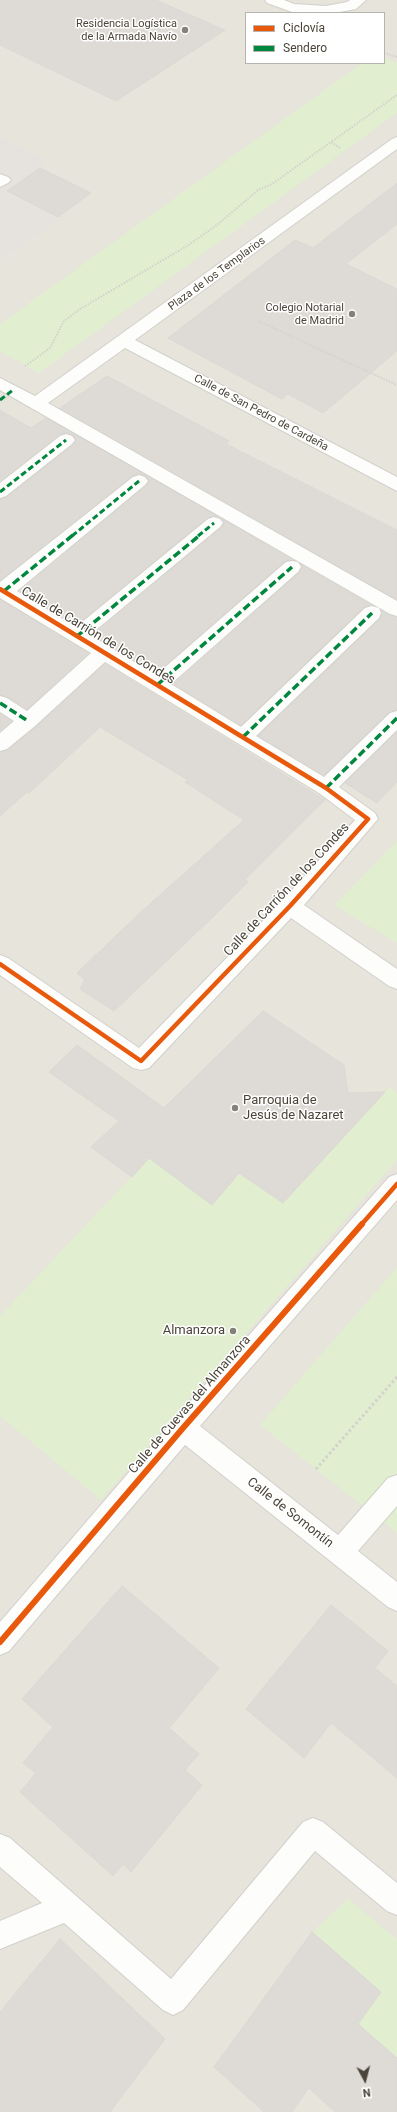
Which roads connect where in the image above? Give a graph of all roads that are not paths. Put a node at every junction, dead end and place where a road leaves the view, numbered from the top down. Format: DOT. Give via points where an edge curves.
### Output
graph roads {
  1 [pos="272,0"];
  2 [pos="359,0"];
  3 [pos="397,142"];
  4 [pos="0,178"];
  5 [pos="0,182"];
  6 [pos="126,340"];
  7 [pos="5,390"];
  8 [pos="37,403"];
  9 [pos="66,440"];
  10 [pos="139,481"];
  11 [pos="397,485"];
  12 [pos="0,492"];
  13 [pos="214,523"];
  14 [pos="292,568"];
  15 [pos="2,590"];
  16 [pos="397,610"];
  17 [pos="372,613"];
  18 [pos="76,637"];
  19 [pos="103,653"];
  20 [pos="157,685"];
  21 [pos="0,703"];
  22 [pos="397,718"];
  23 [pos="28,721"];
  24 [pos="243,737"];
  25 [pos="0,744"];
  26 [pos="326,788"];
  27 [pos="290,906"];
  28 [pos="0,964"];
  29 [pos="397,980"];
  30 [pos="397,1184"];
  31 [pos="183,1428"];
  32 [pos="397,1487"];
  33 [pos="340,1553"];
  34 [pos="397,1598"];
  35 [pos="0,1642"];
  36 [pos="0,1848"];
  37 [pos="397,1901"];
  38 [pos="67,1907"];
  39 [pos="0,1935"];
  1 -- 2 [label="street" via="292,8 326,10 351,6"];
  3 -- 6 [label="street, Plaza de los Templarios"];
  4 -- 5 [label="street" via="3,180"];
  6 -- 8 [label="street, Plaza de los Templarios"];
  6 -- 11 [label="street, Calle de San Pedro de Cardeña"];
  7 -- 8 [label="street"];
  8 -- 16 [label="street"];
  9 -- 12 [label="street"];
  10 -- 15 [label="street, Calle de Carrión de los Condes"];
  13 -- 18 [label="street, Calle de Carrión de los Condes"];
  14 -- 20 [label="street, Calle de Carrión de los Condes"];
  15 -- 18 [label="street, Calle de Carrión de los Condes"];
  17 -- 24 [label="street"];
  18 -- 19 [label="street, Calle de Carrión de los Condes"];
  19 -- 20 [label="street, Calle de Carrión de los Condes"];
  19 -- 23 [label="street, Calle de Carrión de los Condes"];
  20 -- 24 [label="street, Calle de Carrión de los Condes"];
  21 -- 23 [label="street"];
  22 -- 26 [label="street"];
  23 -- 25 [label="street, Calle de Carrión de los Condes"];
  24 -- 26 [label="street, Calle de Carrión de los Condes"];
  26 -- 27 [label="street, Calle de Carrión de los Condes" via="368,819"];
  27 -- 28 [label="street, Calle de Carrión de los Condes" via="141,1061"];
  27 -- 29 [label="street"];
  30 -- 31 [label="street, Calle de Cuevas del Almanzora"];
  31 -- 33 [label="street, Calle de Somontín"];
  31 -- 35 [label="street, Calle de Cuevas del Almanzora"];
  32 -- 33 [label="street"];
  33 -- 34 [label="street, Calle de Somontín"];
  36 -- 38 [label="street"];
  37 -- 38 [label="street" via="313,1832 173,2000"];
  38 -- 39 [label="street"];
}
